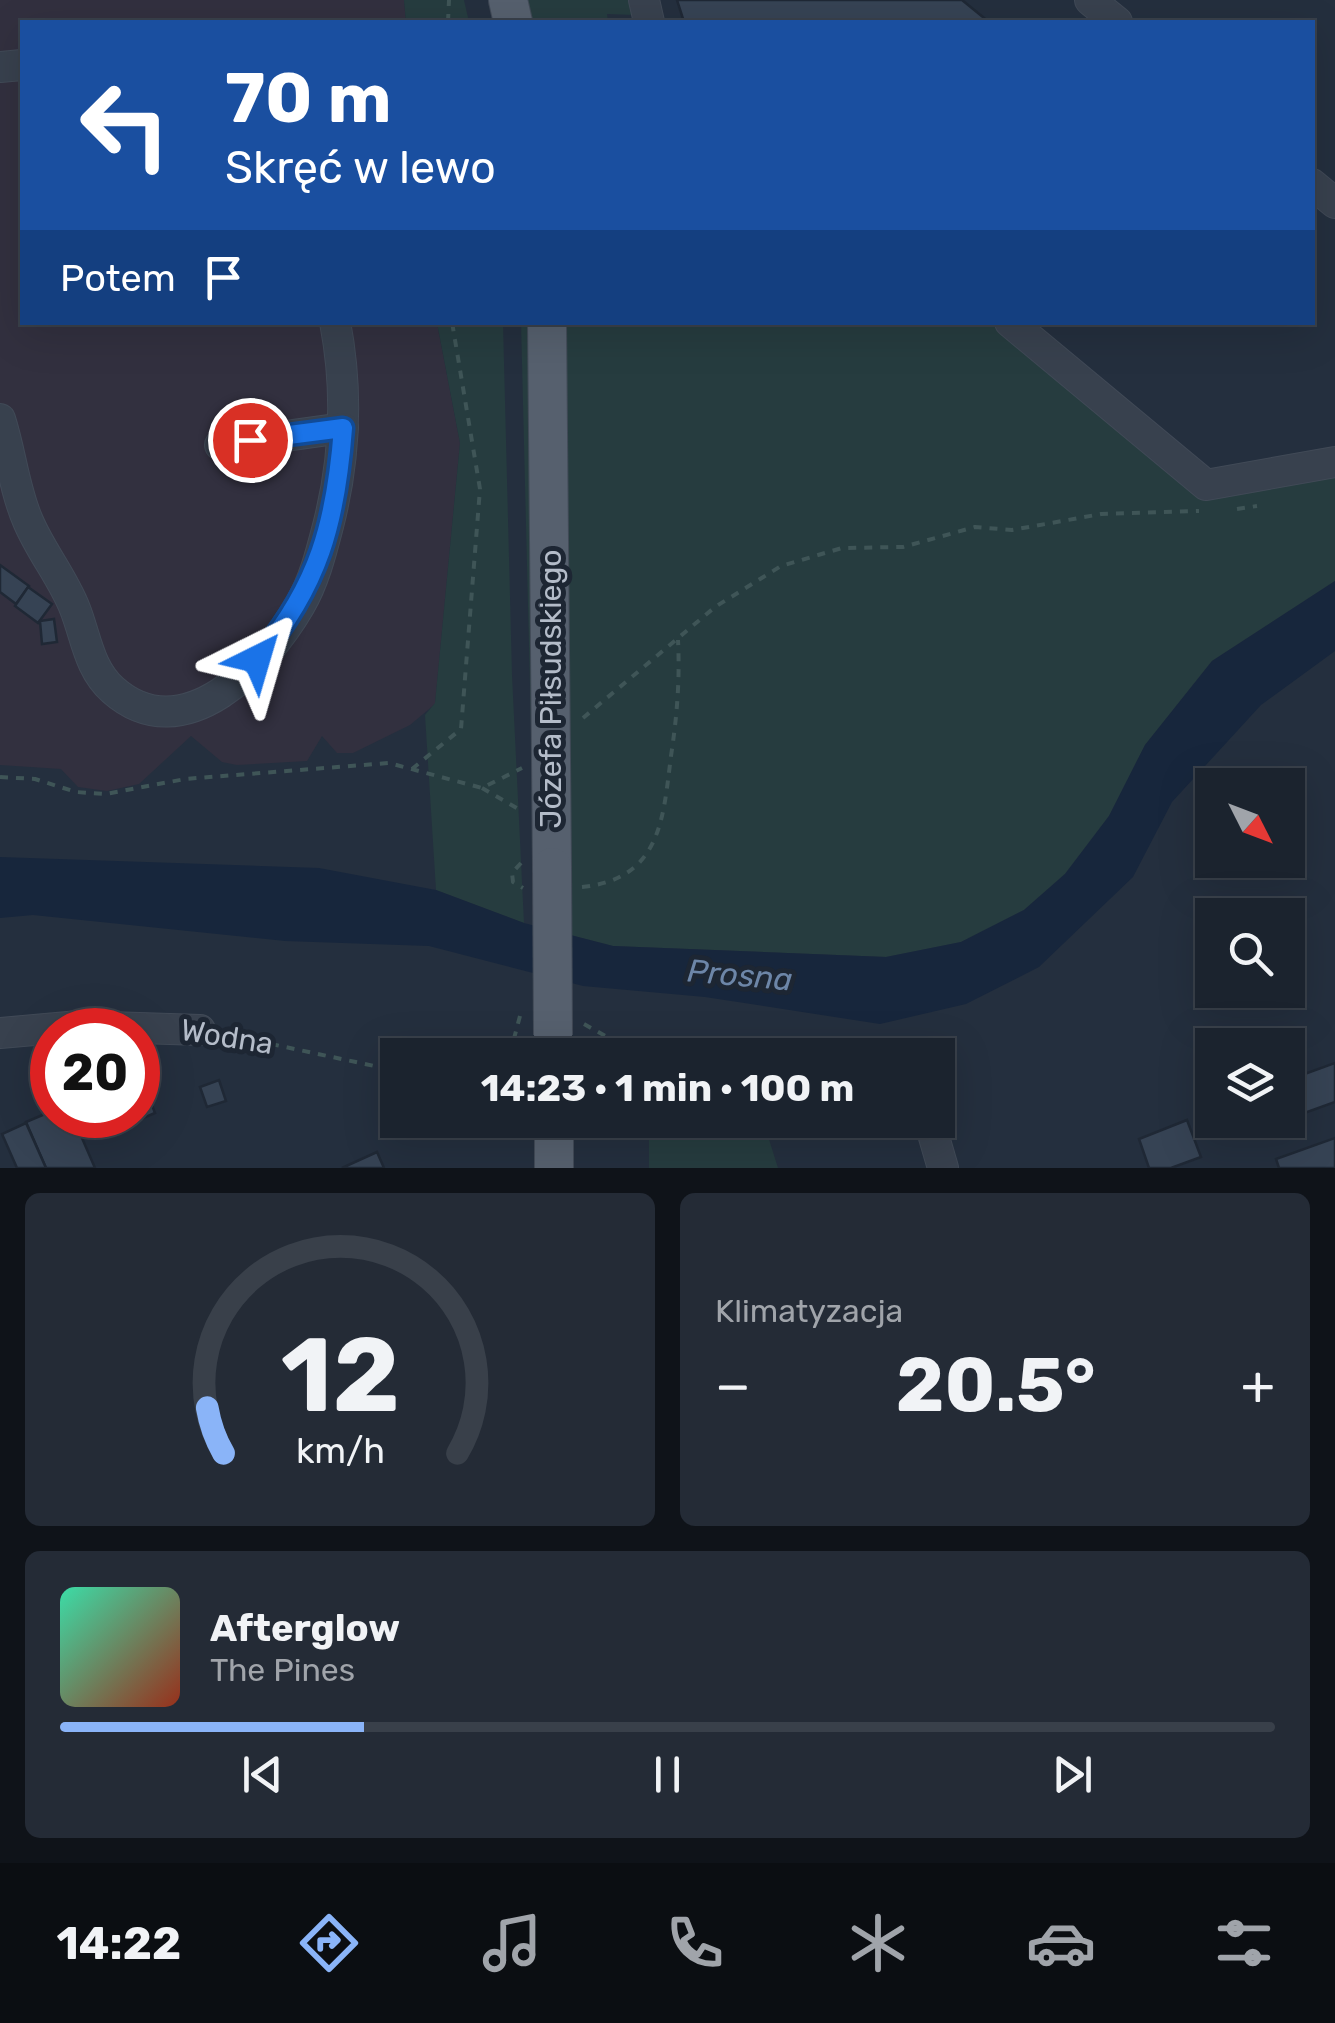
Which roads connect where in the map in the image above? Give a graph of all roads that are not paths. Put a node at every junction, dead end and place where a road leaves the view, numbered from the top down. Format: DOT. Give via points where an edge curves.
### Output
graph roads {
  1 [pos="1090,0"];
  2 [pos="1115,20"];
  3 [pos="1315,186"];
  4 [pos="1335,203"];
  5 [pos="335,325"];
  6 [pos="547,325"];
  7 [pos="1014,325"];
  8 [pos="0,419"];
  9 [pos="343,428"];
  10 [pos="220,445"];
  11 [pos="1335,462"];
  12 [pos="200,1030"];
  13 [pos="0,1033"];
  14 [pos="553,1038"];
  15 [pos="543,1138"];
  16 [pos="934,1138"];
  17 [pos="554,1168"];
  18 [pos="942,1168"];
  1 -- 2 [label="street"];
  3 -- 4 [label="street"];
  5 -- 9 [label="street"];
  6 -- 14 [label="main road, Józefa Piłsudskiego, bridge"];
  7 -- 11 [label="street" via="1206,484"];
  8 -- 9 [label="street" via="29,522 67,591 98,672 133,703 173,711 219,697 301,603 329,523"];
  9 -- 10 [label="street"];
  12 -- 13 [label="street, Wodna" via="78,1026"];
  15 -- 17 [label="main road"];
  16 -- 18 [label="street"];
}
